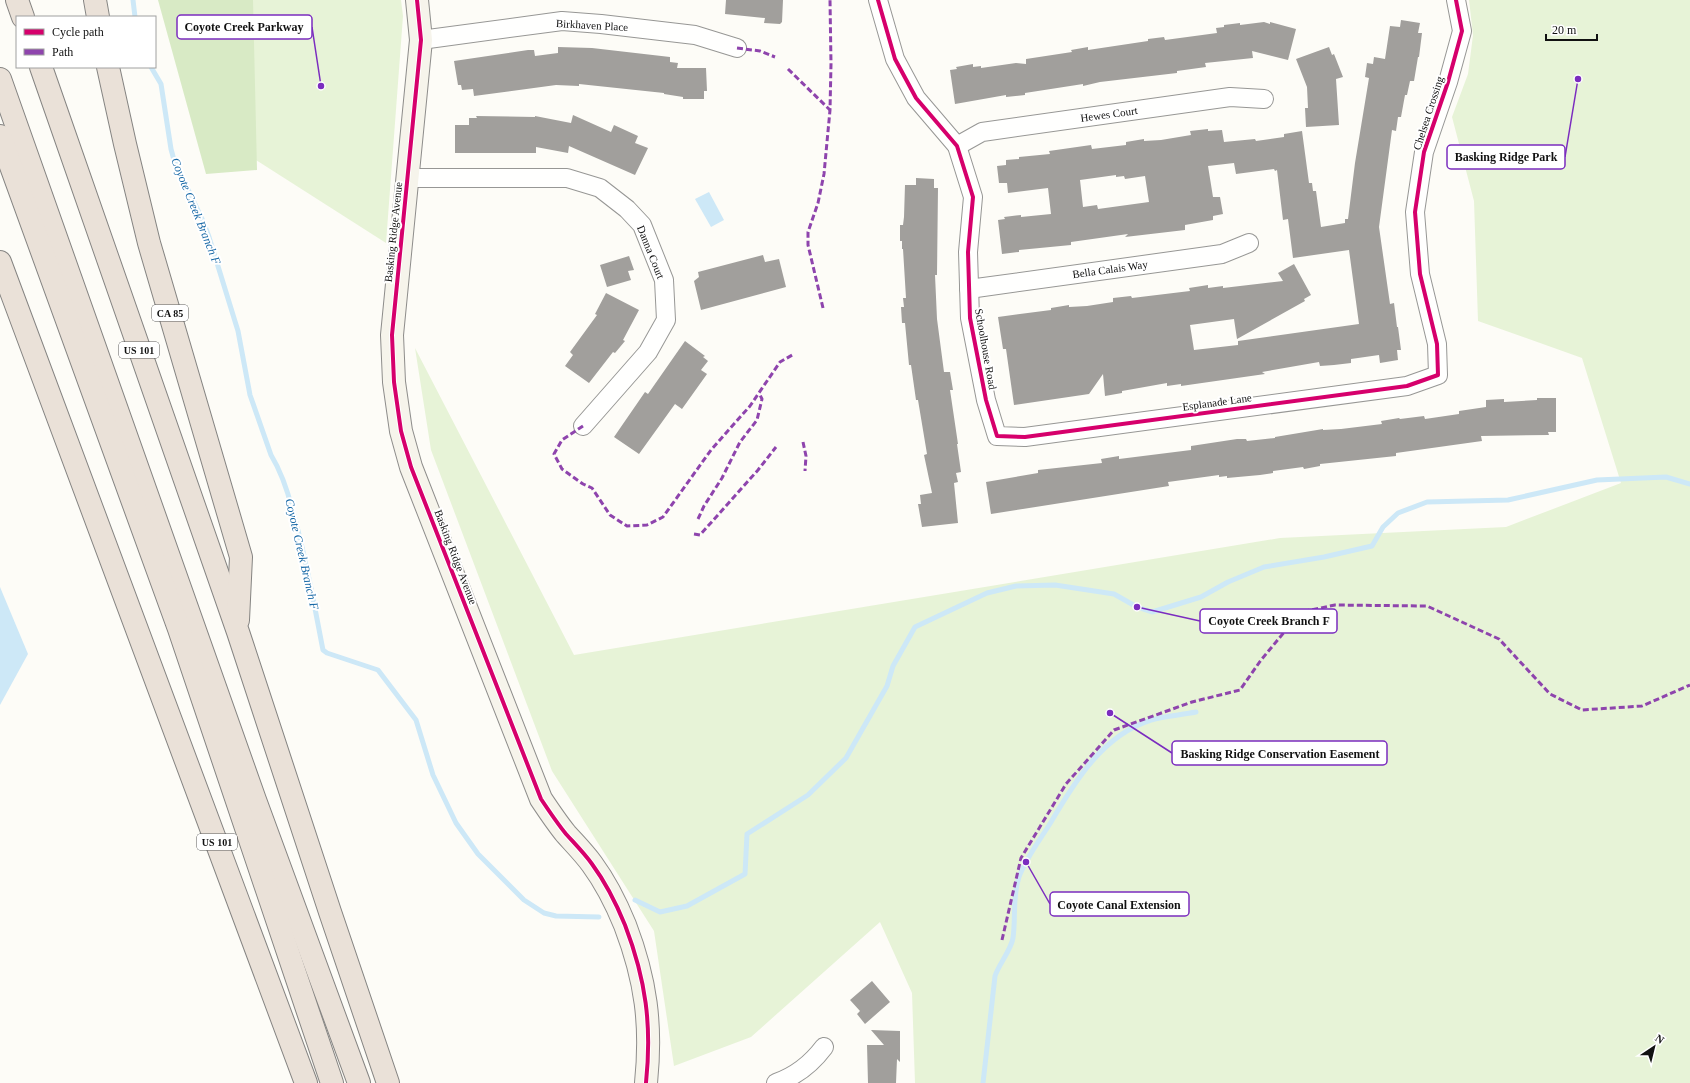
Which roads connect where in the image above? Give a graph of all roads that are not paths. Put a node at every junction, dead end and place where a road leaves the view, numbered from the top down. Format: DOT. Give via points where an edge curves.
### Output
graph roads {
  1 [pos="95,0"];
  2 [pos="417,0"];
  3 [pos="878,0"];
  4 [pos="1456,0"];
  5 [pos="98,16"];
  6 [pos="421,40"];
  7 [pos="737,48"];
  8 [pos="41,68"];
  9 [pos="108,68"];
  10 [pos="0,79"];
  11 [pos="1264,99"];
  12 [pos="0,136"];
  13 [pos="958,146"];
  14 [pos="408,178"];
  15 [pos="1249,243"];
  16 [pos="0,262"];
  17 [pos="969,289"];
  18 [pos="1438,375"];
  19 [pos="583,426"];
  20 [pos="997,436"];
  21 [pos="238,632"];
  22 [pos="824,1047"];
  23 [pos="306,1083"];
  24 [pos="332,1083"];
  25 [pos="359,1083"];
  26 [pos="388,1083"];
  27 [pos="646,1083"];
  28 [pos="776,1083"];
  1 -- 5 [label="highway"];
  2 -- 6 [label="street, Basking Ridge Avenue"];
  3 -- 13 [label="street, Schoolhouse Road" via="895,59 916,98"];
  4 -- 18 [label="street, Chelsea Crossing" via="1462,30 1448,82 1424,152 1415,212 1420,274 1437,344"];
  6 -- 7 [label="street, Birkhaven Place" via="562,21 695,35"];
  6 -- 14 [label="street, Basking Ridge Avenue"];
  8 -- 21 [label="highway, US 101"];
  9 -- 21 [label="highway, CA 85" via="149,242 241,557"];
  10 -- 25 [label="highway" via="255,800"];
  11 -- 13 [label="street, Hewes Court" via="1230,97 982,132"];
  12 -- 24 [label="highway" via="179,629"];
  13 -- 17 [label="street, Schoolhouse Road" via="972,197 968,252"];
  14 -- 19 [label="street, Danna Court" via="568,178 600,188 627,209 642,225 664,280 666,320 648,352"];
  14 -- 27 [label="street, Basking Ridge Avenue" via="392,335 394,382 403,438 411,467 541,799 592,863 613,896 634,950 645,991 648,1022 649,1053"];
  15 -- 17 [label="street, Bella Calais Way" via="1222,254"];
  16 -- 23 [label="highway, US 101"];
  17 -- 20 [label="street, Schoolhouse Road" via="970,318 986,400"];
  18 -- 20 [label="street, Esplanade Lane" via="1407,386 1025,437"];
  21 -- 26 [label="highway, US 101"];
  22 -- 28 [label="street" via="803,1069"];
}
